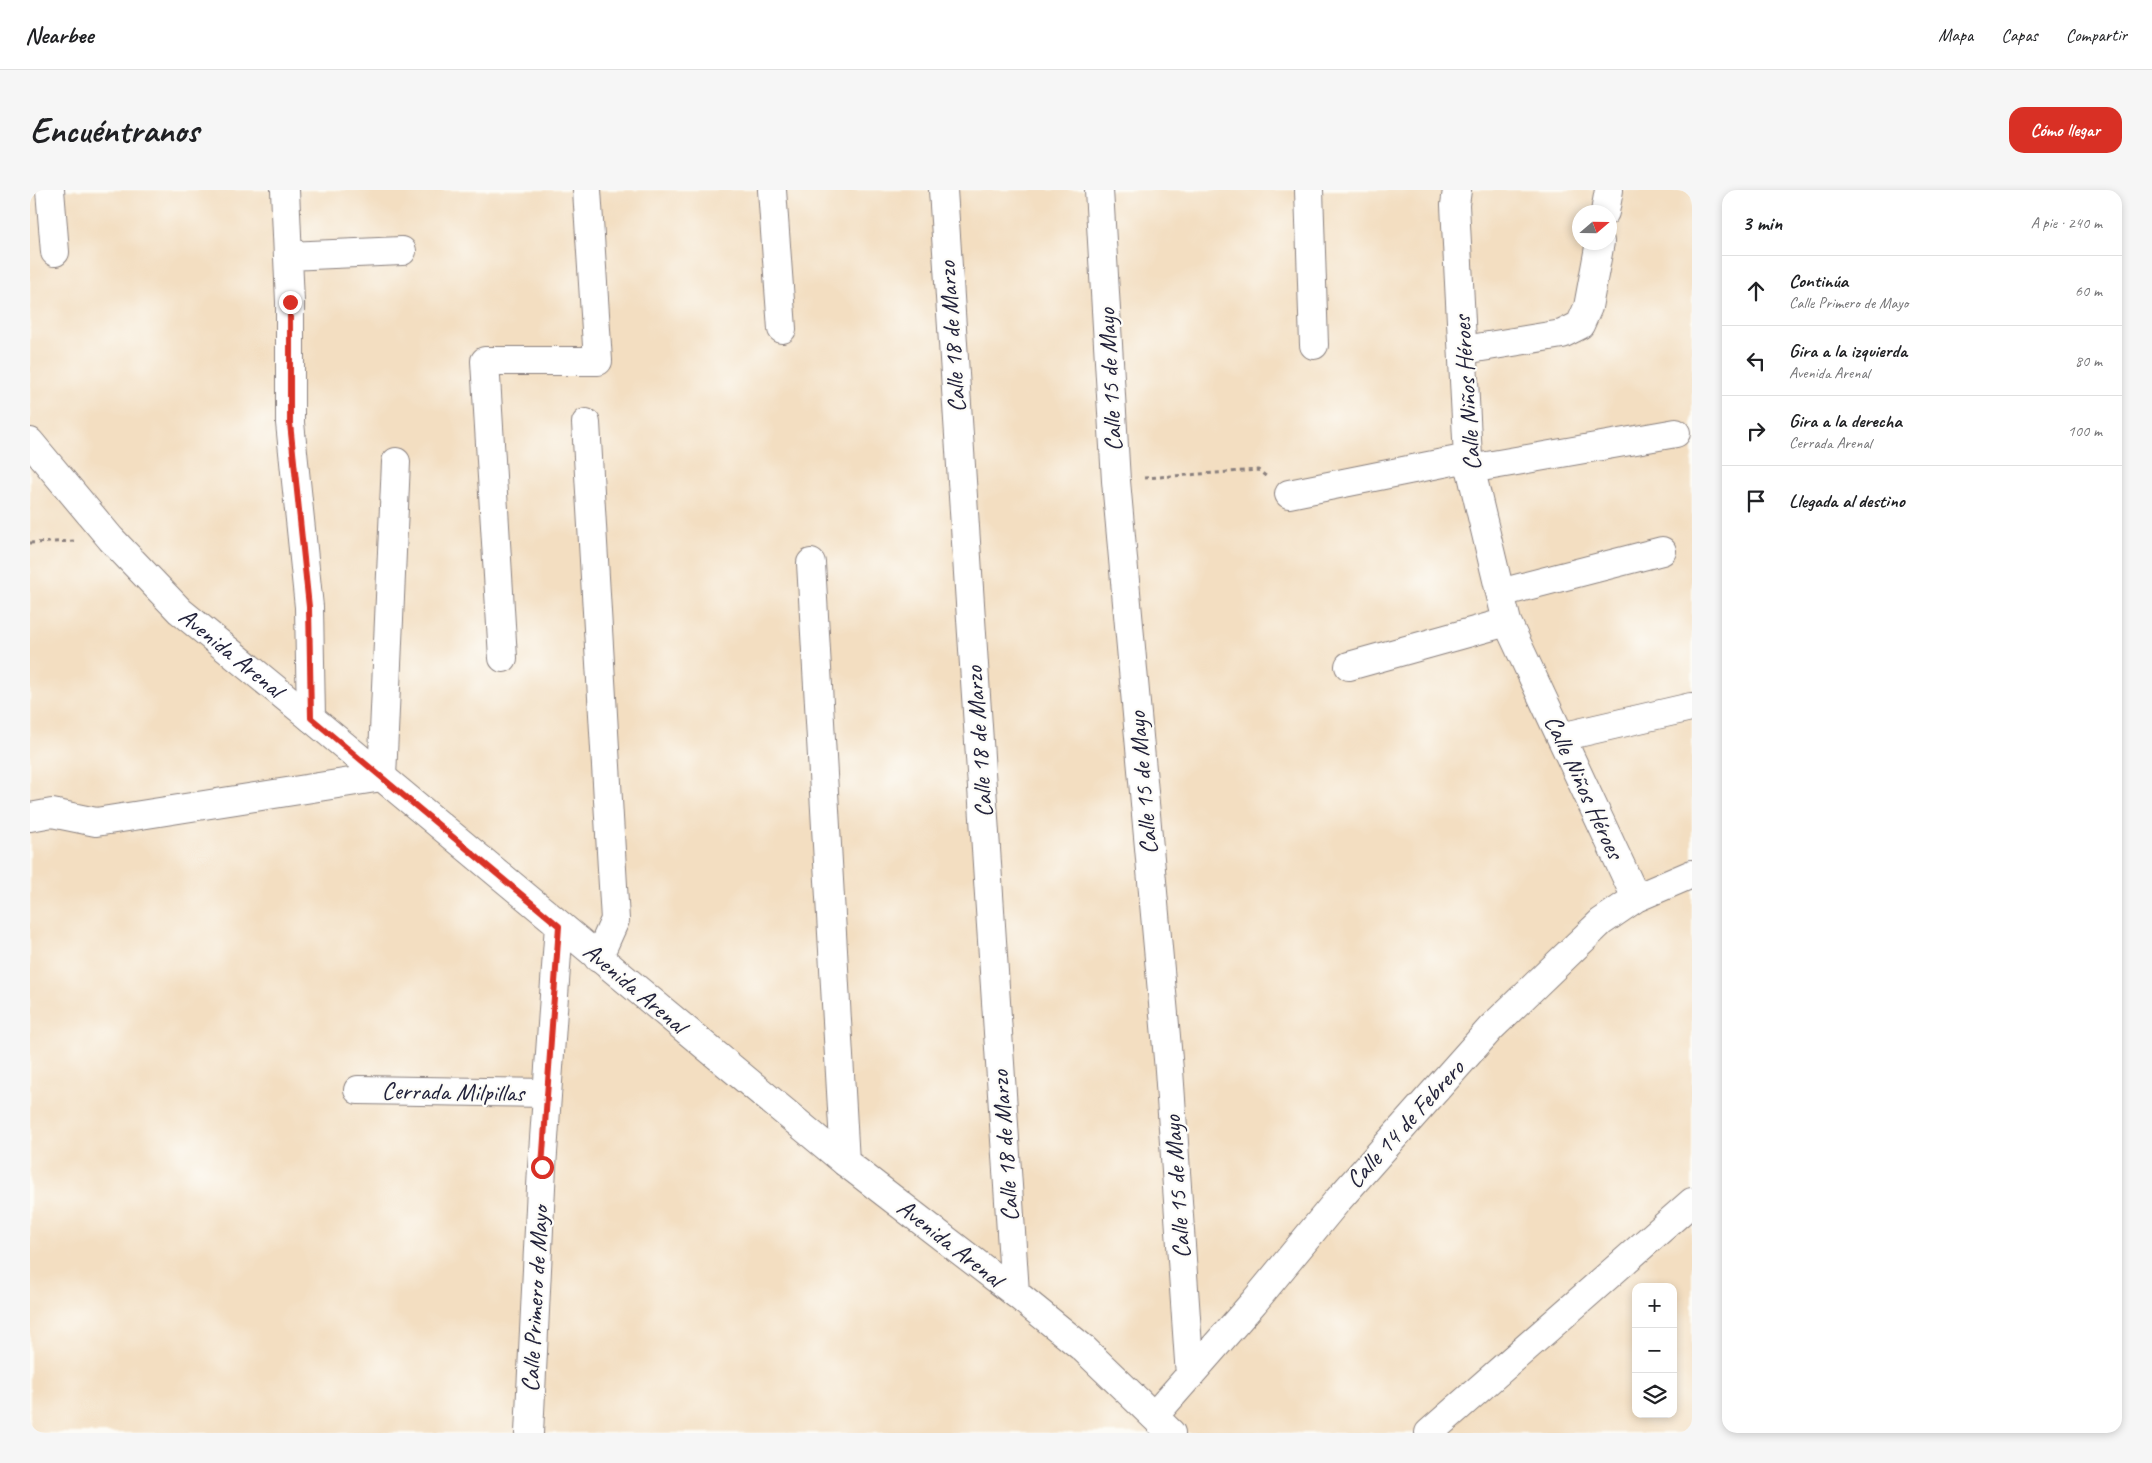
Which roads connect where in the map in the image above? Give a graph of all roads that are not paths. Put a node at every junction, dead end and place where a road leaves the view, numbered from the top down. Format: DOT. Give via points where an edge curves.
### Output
graph roads {
  1 [pos="50,190"];
  2 [pos="285,190"];
  3 [pos="587,190"];
  4 [pos="772,190"];
  5 [pos="943,190"];
  6 [pos="1099,190"];
  7 [pos="1308,190"];
  8 [pos="1457,190"];
  9 [pos="1609,190"];
  10 [pos="1606,205"];
  11 [pos="1599,250"];
  12 [pos="402,251"];
  13 [pos="55,252"];
  14 [pos="288,256"];
  15 [pos="782,329"];
  16 [pos="1314,344"];
  17 [pos="1464,350"];
  18 [pos="586,423"];
  19 [pos="1676,433"];
  20 [pos="30,442"];
  21 [pos="396,462"];
  22 [pos="1469,463"];
  23 [pos="1289,494"];
  24 [pos="1662,551"];
  25 [pos="811,563"];
  26 [pos="1500,593"];
  27 [pos="1507,622"];
  28 [pos="503,658"];
  29 [pos="1348,666"];
  30 [pos="1690,707"];
  31 [pos="311,718"];
  32 [pos="1561,737"];
  33 [pos="382,776"];
  34 [pos="30,816"];
  35 [pos="1692,874"];
  36 [pos="1636,898"];
  37 [pos="559,926"];
  38 [pos="598,958"];
  39 [pos="358,1090"];
  40 [pos="547,1093"];
  41 [pos="845,1162"];
  42 [pos="1692,1202"];
  43 [pos="1015,1293"];
  44 [pos="1190,1376"];
  45 [pos="1163,1425"];
  46 [pos="528,1433"];
  47 [pos="1429,1433"];
  1 -- 13 [label="street"];
  2 -- 14 [label="street"];
  3 -- 28 [label="street" via="598,361 485,361"];
  4 -- 15 [label="street"];
  5 -- 43 [label="street, Calle 18 de Marzo"];
  6 -- 44 [label="street, Calle 15 de Mayo" via="1116,480 1169,1070"];
  7 -- 16 [label="street"];
  8 -- 17 [label="street, Calle Niños Héroes" via="1455,205"];
  9 -- 10 [label="street"];
  11 -- 17 [label="street" via="1588,307 1580,325 1562,334"];
  12 -- 14 [label="street"];
  14 -- 31 [label="street" via="290,423 309,607"];
  17 -- 22 [label="street, Calle Niños Héroes"];
  18 -- 38 [label="street" via="615,920"];
  19 -- 22 [label="street"];
  20 -- 31 [label="street, Avenida Arenal" via="110,539 180,611"];
  21 -- 33 [label="street"];
  22 -- 23 [label="street"];
  22 -- 26 [label="street, Calle Niños Héroes"];
  24 -- 26 [label="street"];
  25 -- 41 [label="street"];
  26 -- 27 [label="street, Calle Niños Héroes"];
  27 -- 29 [label="street"];
  27 -- 32 [label="street, Calle Niños Héroes"];
  30 -- 32 [label="street"];
  31 -- 33 [label="street, Avenida Arenal"];
  32 -- 36 [label="street, Calle Niños Héroes"];
  33 -- 34 [label="street" via="96,822 52,813"];
  33 -- 37 [label="street, Avenida Arenal"];
  35 -- 36 [label="street, Calle 14 de Febrero"];
  36 -- 44 [label="street, Calle 14 de Febrero" via="1601,922 1491,1028 1338,1200"];
  37 -- 38 [label="street, Avenida Arenal"];
  37 -- 40 [label="street, Calle Primero de Mayo"];
  38 -- 41 [label="street, Avenida Arenal"];
  39 -- 40 [label="street, Cerrada Milpillas"];
  40 -- 46 [label="street, Calle Primero de Mayo"];
  41 -- 43 [label="street, Avenida Arenal"];
  42 -- 47 [label="street"];
  43 -- 45 [label="street, Avenida Arenal" via="1084,1349"];
  44 -- 45 [label="street, Calle 14 de Febrero"];
}
